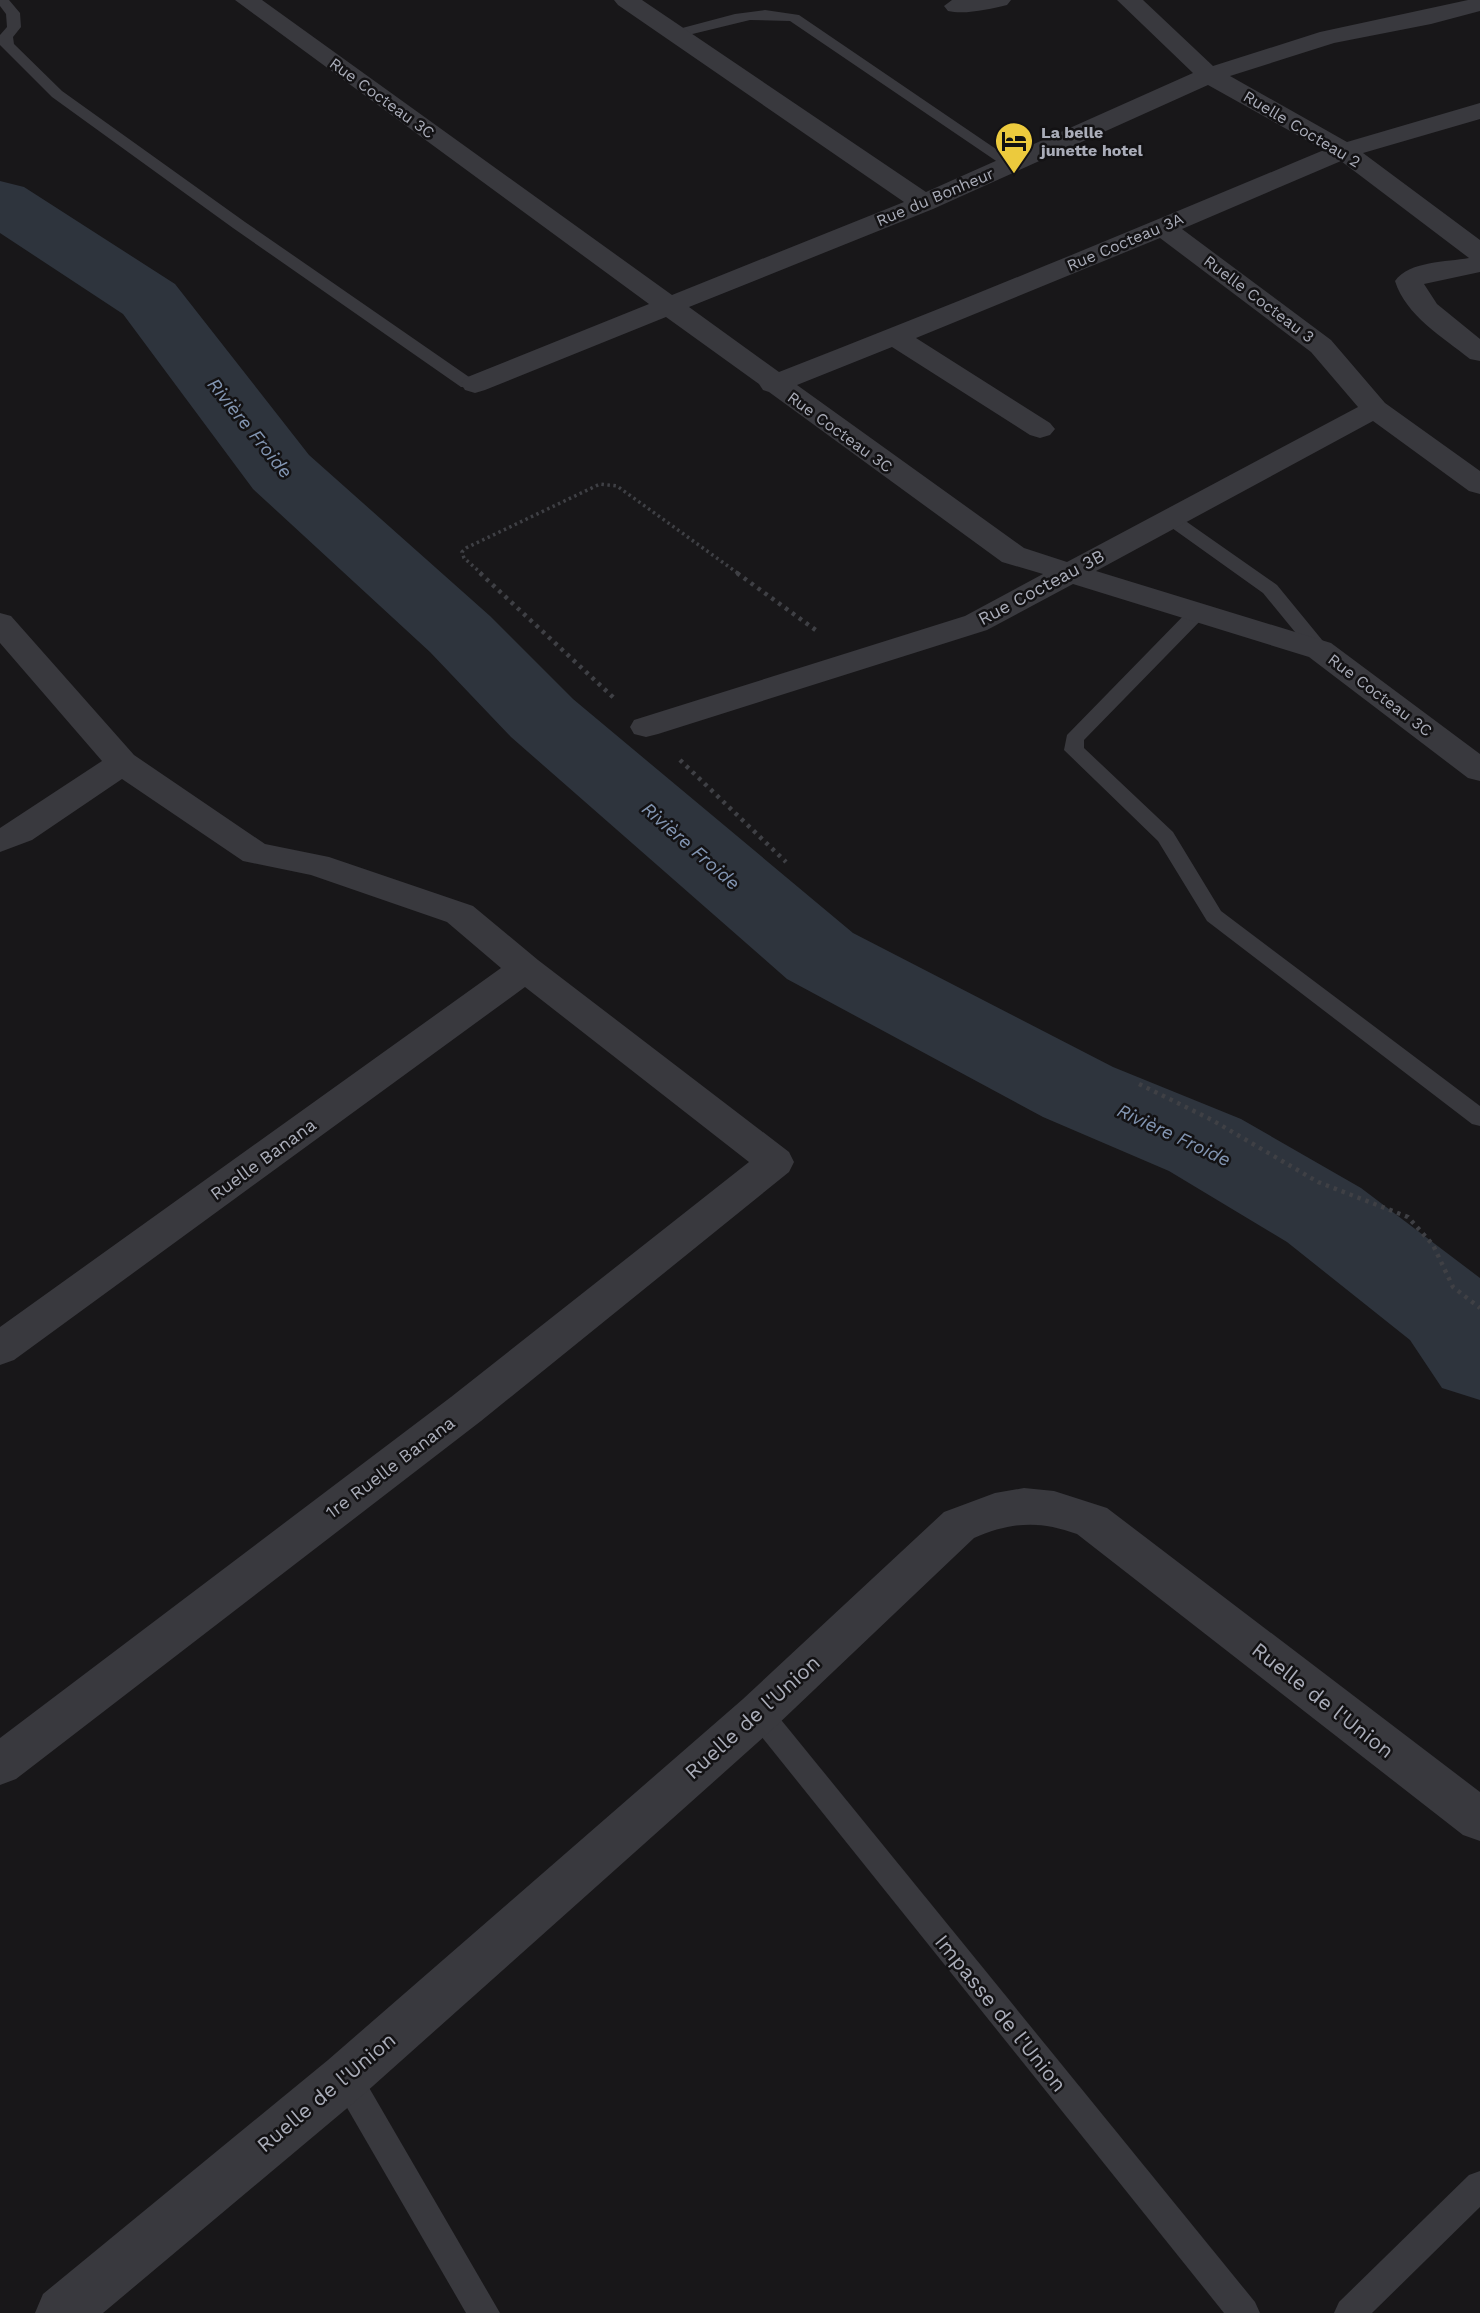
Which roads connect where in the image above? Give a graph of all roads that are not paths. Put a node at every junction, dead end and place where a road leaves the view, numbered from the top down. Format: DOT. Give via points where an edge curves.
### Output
graph roads {
  1 [pos="2,0"];
  2 [pos="247,0"];
  3 [pos="626,0"];
  4 [pos="999,0"];
  5 [pos="1129,0"];
  6 [pos="1480,4"];
  7 [pos="956,6"];
  8 [pos="676,34"];
  9 [pos="1209,75"];
  10 [pos="1480,111"];
  11 [pos="1344,151"];
  12 [pos="1010,164"];
  13 [pos="924,203"];
  14 [pos="1161,226"];
  15 [pos="1480,253"];
  16 [pos="1480,264"];
  17 [pos="666,306"];
  18 [pos="894,336"];
  19 [pos="1480,353"];
  20 [pos="475,384"];
  21 [pos="773,384"];
  22 [pos="1375,409"];
  23 [pos="1040,429"];
  24 [pos="1480,485"];
  25 [pos="1171,519"];
  26 [pos="1066,574"];
  27 [pos="1198,612"];
  28 [pos="0,623"];
  29 [pos="1320,650"];
  30 [pos="646,727"];
  31 [pos="122,763"];
  32 [pos="1480,769"];
  33 [pos="7,828"];
  34 [pos="525,969"];
  35 [pos="1480,1118"];
  36 [pos="0,1349"];
  37 [pos="759,1713"];
  38 [pos="0,1765"];
  39 [pos="1480,1820"];
  40 [pos="346,2077"];
  41 [pos="1480,2186"];
  42 [pos="62,2313"];
  43 [pos="484,2313"];
  44 [pos="1244,2313"];
  45 [pos="1350,2313"];
  1 -- 20 [label="lane" via="13,13 14,27 6,37 7,45 57,94 250,233 467,383"];
  2 -- 17 [label="street, Rue Cocteau 3C"];
  3 -- 8 [label="street"];
  4 -- 7 [label="street"];
  5 -- 9 [label="street, Ruelle Cocteau 2"];
  6 -- 9 [label="street, Rue du Bonheur" via="1329,37"];
  8 -- 12 [label="lane" via="763,14 794,18"];
  8 -- 13 [label="street"];
  9 -- 11 [label="street, Ruelle Cocteau 2"];
  9 -- 12 [label="street, Rue du Bonheur"];
  10 -- 11 [label="street, Rue Cocteau 3A"];
  11 -- 14 [label="street, Rue Cocteau 3A"];
  11 -- 15 [label="street, Ruelle Cocteau 2"];
  12 -- 13 [label="street, Rue du Bonheur"];
  13 -- 17 [label="street, Rue du Bonheur"];
  14 -- 18 [label="street, Rue Cocteau 3A"];
  14 -- 22 [label="street, Ruelle Cocteau 3" via="1321,345"];
  16 -- 19 [label="street" via="1422,274 1409,281 1419,301"];
  17 -- 20 [label="street, Rue du Bonheur"];
  17 -- 21 [label="street, Rue Cocteau 3C"];
  18 -- 21 [label="street, Rue Cocteau 3A"];
  18 -- 23 [label="street"];
  21 -- 26 [label="street, Rue Cocteau 3C" via="1013,555"];
  22 -- 24 [label="street, Ruelle Cocteau 3"];
  22 -- 25 [label="street, Rue Cocteau 3B"];
  25 -- 26 [label="street, Rue Cocteau 3B"];
  25 -- 29 [label="lane" via="1270,589"];
  26 -- 27 [label="street, Rue Cocteau 3C"];
  26 -- 30 [label="street, Rue Cocteau 3B" via="976,623"];
  27 -- 29 [label="street, Rue Cocteau 3C"];
  27 -- 35 [label="lane" via="1074,739 1074,750 1166,837 1214,916"];
  28 -- 31 [label="street"];
  29 -- 32 [label="street, Rue Cocteau 3C"];
  31 -- 33 [label="street"];
  31 -- 34 [label="street" via="255,853 317,864 460,914"];
  34 -- 36 [label="street, Ruelle Banana"];
  34 -- 38 [label="street, 1re Ruelle Banana" via="775,1162 466,1409"];
  37 -- 39 [label="street, Ruelle de l'Union" via="959,1525 999,1508 1028,1504 1091,1521"];
  37 -- 40 [label="street, Ruelle de l'Union"];
  37 -- 44 [label="lane, Impasse de l'Union"];
  40 -- 42 [label="street, Ruelle de l'Union"];
  40 -- 43 [label="lane"];
  41 -- 45 [label="lane"];
}
